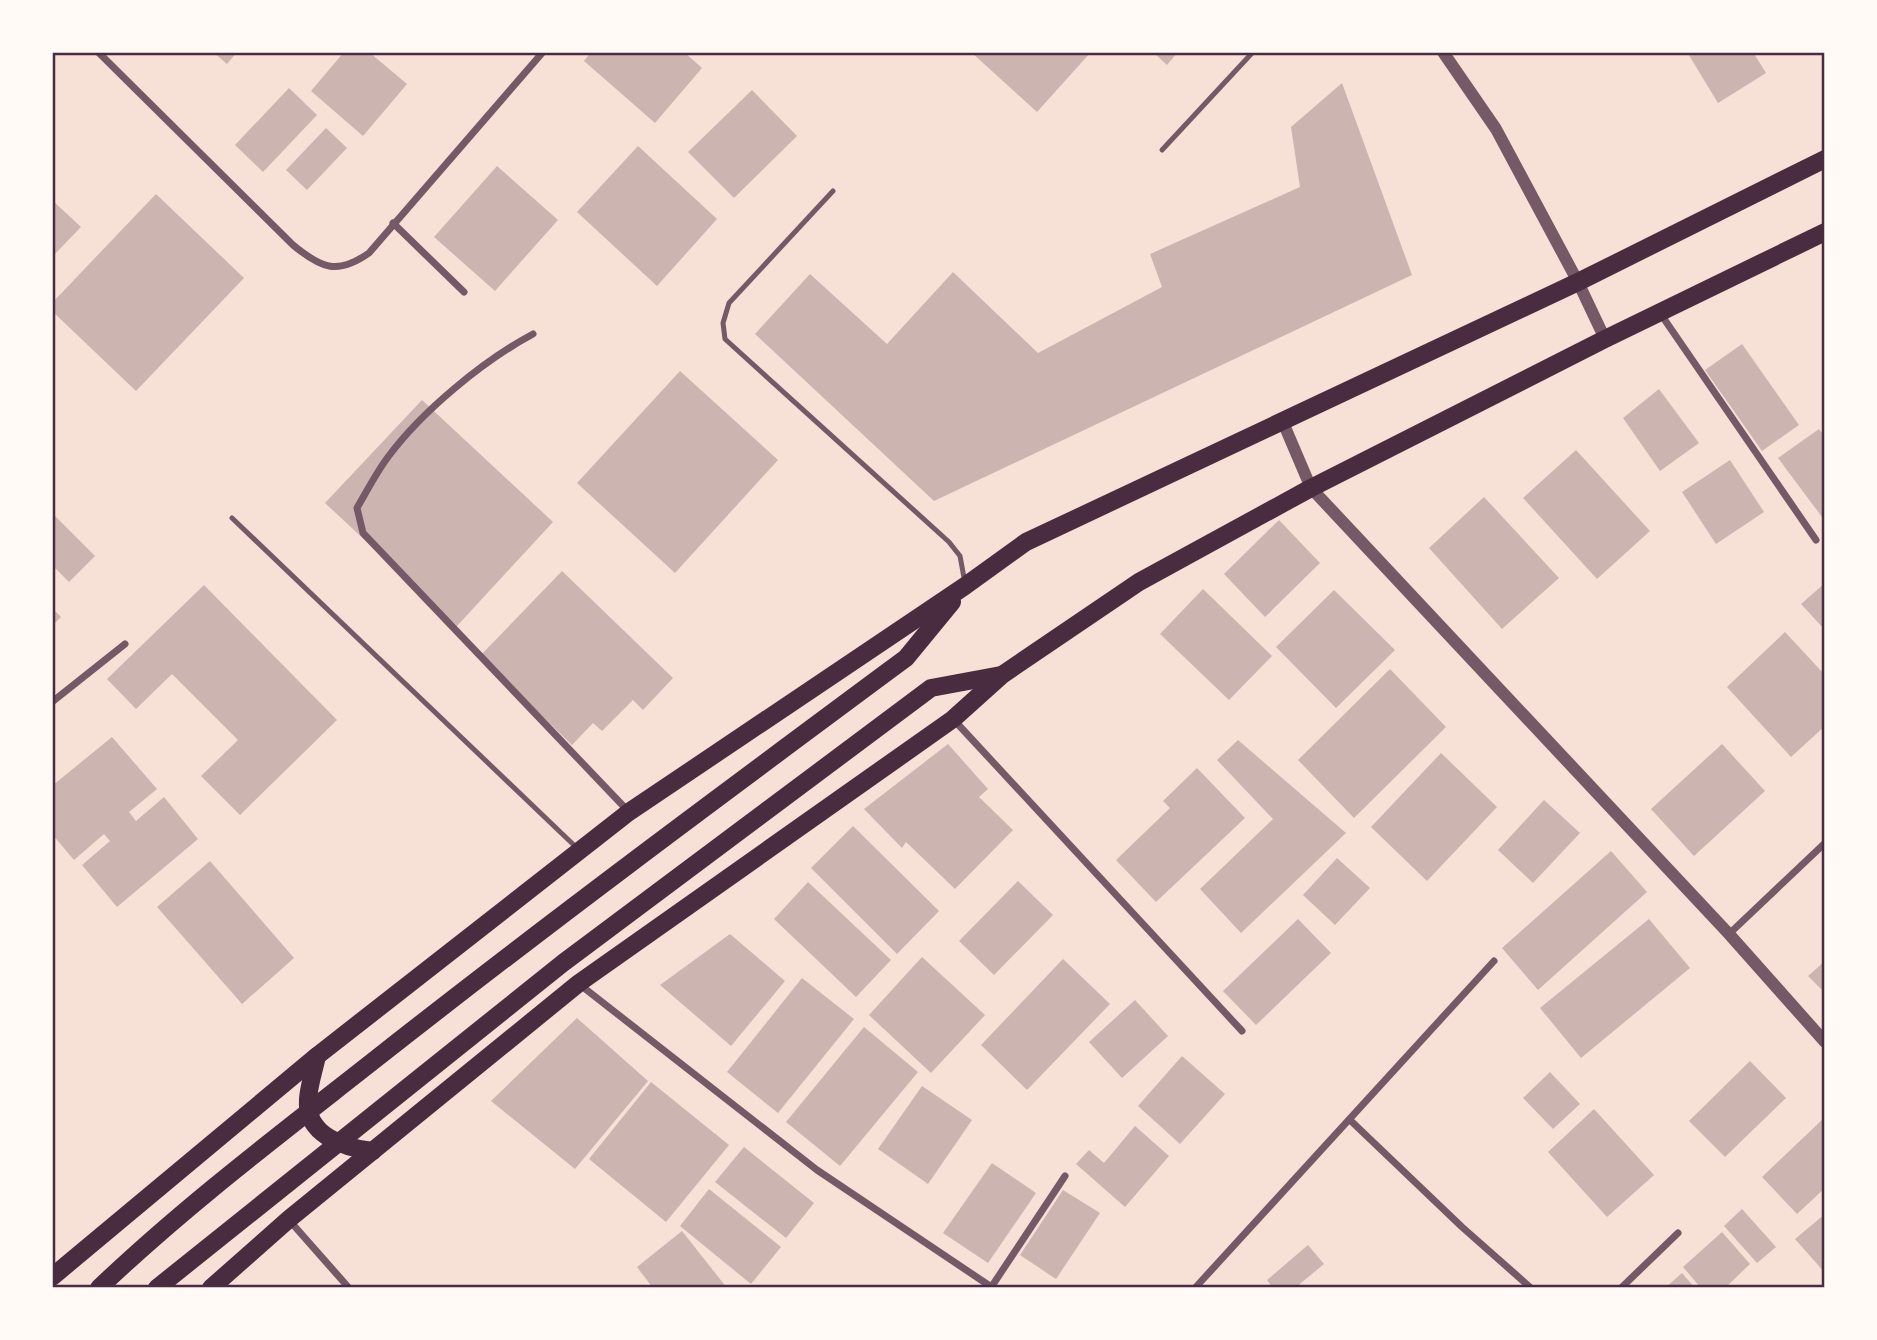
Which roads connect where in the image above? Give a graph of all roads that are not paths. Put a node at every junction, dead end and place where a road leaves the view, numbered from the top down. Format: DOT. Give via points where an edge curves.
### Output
graph roads {
  1 [pos="98,52"];
  2 [pos="543,52"];
  3 [pos="1253,52"];
  4 [pos="1443,52"];
  5 [pos="1162,150"];
  6 [pos="1825,159"];
  7 [pos="833,191"];
  8 [pos="393,223"];
  9 [pos="1825,232"];
  10 [pos="1578,282"];
  11 [pos="464,292"];
  12 [pos="1660,313"];
  13 [pos="533,334"];
  14 [pos="1605,339"];
  15 [pos="1282,420"];
  16 [pos="1311,488"];
  17 [pos="232,518"];
  18 [pos="1816,540"];
  19 [pos="965,586"];
  20 [pos="125,644"];
  21 [pos="1002,675"];
  22 [pos="52,702"];
  23 [pos="953,719"];
  24 [pos="629,812"];
  25 [pos="1825,843"];
  26 [pos="581,851"];
  27 [pos="1729,934"];
  28 [pos="1494,961"];
  29 [pos="579,983"];
  30 [pos="1242,1031"];
  31 [pos="1825,1042"];
  32 [pos="317,1056"];
  33 [pos="1350,1120"];
  34 [pos="373,1151"];
  35 [pos="1065,1176"];
  36 [pos="289,1219"];
  37 [pos="1678,1233"];
  38 [pos="52,1277"];
  39 [pos="99,1287"];
  40 [pos="157,1287"];
  41 [pos="211,1287"];
  42 [pos="349,1287"];
  43 [pos="993,1287"];
  44 [pos="1195,1287"];
  45 [pos="1531,1287"];
  46 [pos="1621,1287"];
  1 -- 8 [label="street" via="311,260 332,268 352,265 369,253"];
  2 -- 8 [label="street"];
  3 -- 5 [label="lane"];
  4 -- 10 [label="street" via="1496,129"];
  6 -- 10 [label="main road"];
  7 -- 19 [label="lane" via="729,303 723,323 725,339 949,542 960,556"];
  8 -- 11 [label="street"];
  9 -- 12 [label="main road"];
  10 -- 14 [label="street"];
  10 -- 15 [label="main road"];
  12 -- 14 [label="main road"];
  12 -- 18 [label="street"];
  13 -- 24 [label="street" via="506,349 431,408 388,456 357,508 363,533"];
  14 -- 16 [label="main road"];
  15 -- 16 [label="street"];
  15 -- 19 [label="main road" via="1026,542"];
  16 -- 21 [label="main road" via="1139,582"];
  16 -- 27 [label="street"];
  17 -- 26 [label="lane"];
  19 -- 24 [label="main road"];
  19 -- 39 [label="main road" via="906,658 534,934 273,1139"];
  20 -- 22 [label="street"];
  21 -- 23 [label="main road"];
  21 -- 40 [label="main road" via="931,688 563,963"];
  23 -- 29 [label="main road"];
  23 -- 30 [label="street"];
  24 -- 26 [label="main road"];
  25 -- 27 [label="street"];
  26 -- 32 [label="main road"];
  27 -- 31 [label="street"];
  28 -- 33 [label="street"];
  29 -- 34 [label="main road"];
  29 -- 43 [label="street" via="817,1170"];
  32 -- 34 [label="main road" via="307,1101 313,1124 349,1148"];
  32 -- 38 [label="main road"];
  33 -- 44 [label="street"];
  33 -- 45 [label="street"];
  34 -- 36 [label="main road"];
  35 -- 43 [label="street"];
  36 -- 41 [label="main road"];
  36 -- 42 [label="street"];
  37 -- 46 [label="street"];
}
